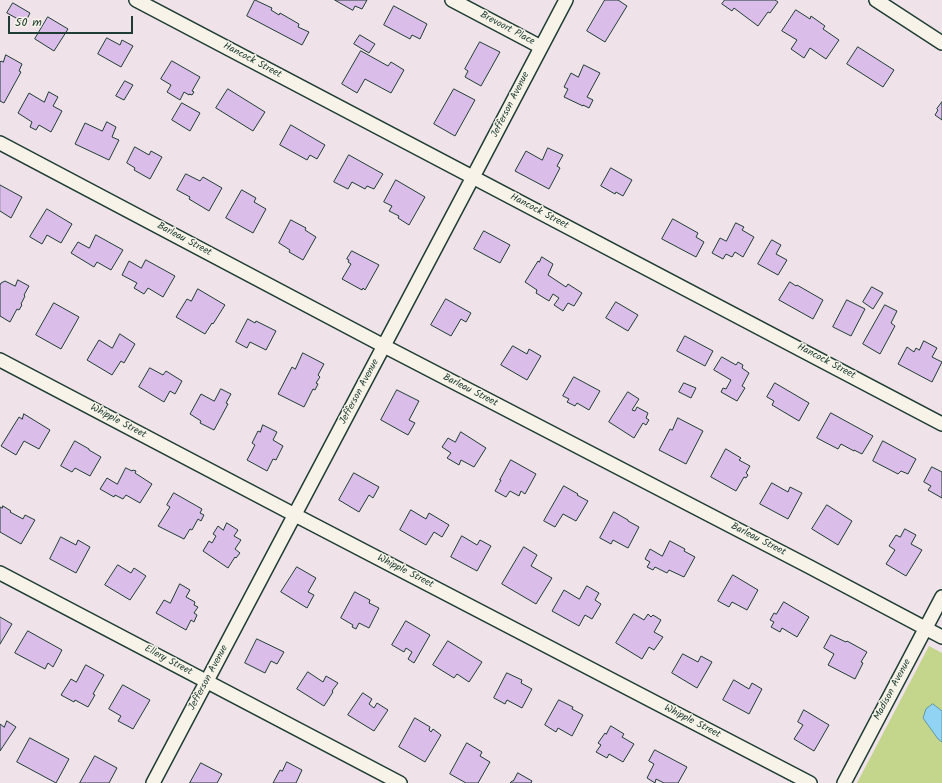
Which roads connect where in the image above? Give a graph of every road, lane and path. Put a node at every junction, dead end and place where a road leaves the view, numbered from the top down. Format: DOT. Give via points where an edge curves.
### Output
graph roads {
  1 [pos="136,0"];
  2 [pos="452,0"];
  3 [pos="566,0"];
  4 [pos="876,0"];
  5 [pos="942,43"];
  6 [pos="541,47"];
  7 [pos="0,143"];
  8 [pos="473,177"];
  9 [pos="384,346"];
  10 [pos="0,360"];
  11 [pos="942,424"];
  12 [pos="295,515"];
  13 [pos="0,573"];
  14 [pos="942,597"];
  15 [pos="926,628"];
  16 [pos="942,637"];
  17 [pos="207,682"];
  18 [pos="153,783"];
  19 [pos="400,783"];
  20 [pos="810,783"];
  21 [pos="844,783"];
  1 -- 8 [label="street, Hancock Street"];
  2 -- 6 [label="street, Brevoort Place"];
  3 -- 6 [label="street, Jefferson Avenue"];
  4 -- 5 [label="street"];
  6 -- 8 [label="street, Jefferson Avenue"];
  7 -- 9 [label="street, Barleau Street"];
  8 -- 9 [label="street, Jefferson Avenue"];
  8 -- 11 [label="street, Hancock Street"];
  9 -- 12 [label="street, Jefferson Avenue"];
  9 -- 15 [label="street, Barleau Street"];
  10 -- 12 [label="street, Whipple Street"];
  12 -- 17 [label="street, Jefferson Avenue"];
  12 -- 20 [label="street, Whipple Street"];
  13 -- 17 [label="street, Ellery Street"];
  14 -- 15 [label="street, Madison Avenue"];
  15 -- 16 [label="street, Barleau Street"];
  15 -- 21 [label="street, Madison Avenue"];
  17 -- 18 [label="street, Jefferson Avenue"];
  17 -- 19 [label="street, Ellery Street"];
}
